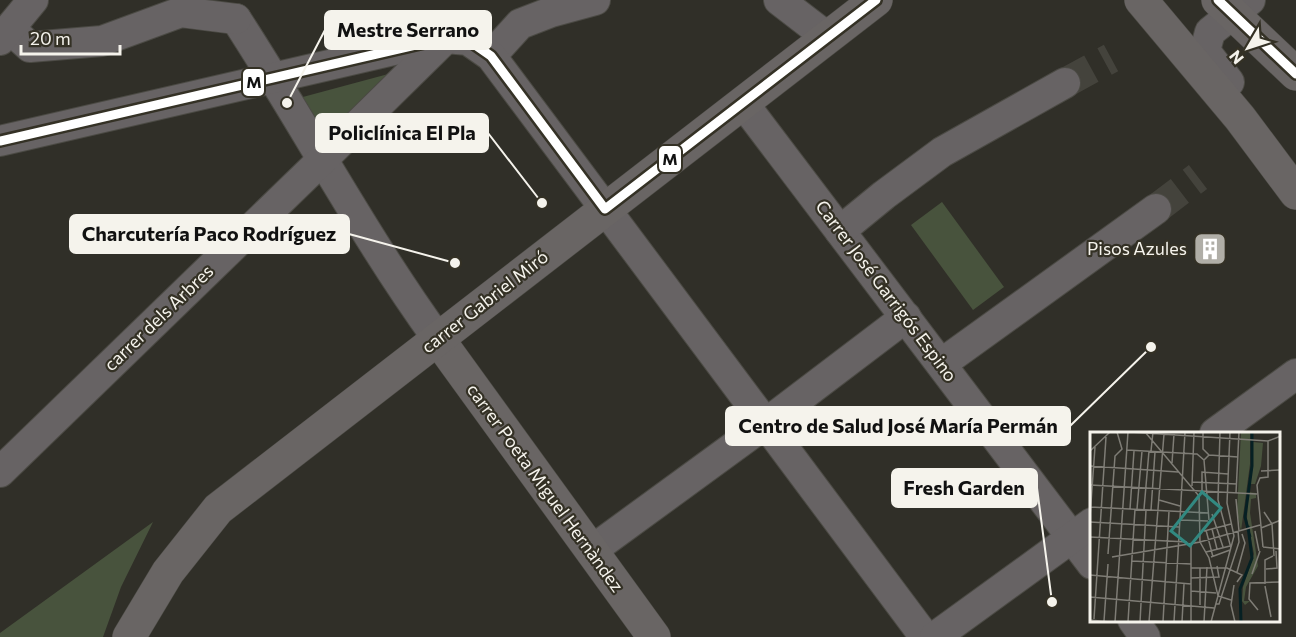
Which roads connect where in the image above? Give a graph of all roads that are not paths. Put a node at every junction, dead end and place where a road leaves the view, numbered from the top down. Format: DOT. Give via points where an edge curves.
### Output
graph roads {
  1 [pos="33,0"];
  2 [pos="595,0"];
  3 [pos="779,0"];
  4 [pos="876,0"];
  5 [pos="1141,0"];
  6 [pos="1234,5"];
  7 [pos="239,9"];
  8 [pos="5,35"];
  9 [pos="827,37"];
  10 [pos="446,38"];
  11 [pos="491,56"];
  12 [pos="1296,74"];
  13 [pos="273,76"];
  14 [pos="1065,83"];
  15 [pos="743,103"];
  16 [pos="1240,118"];
  17 [pos="0,141"];
  18 [pos="322,160"];
  19 [pos="1296,193"];
  20 [pos="1156,208"];
  21 [pos="605,209"];
  22 [pos="840,231"];
  23 [pos="906,317"];
  24 [pos="438,339"];
  25 [pos="941,364"];
  26 [pos="1296,374"];
  27 [pos="765,424"];
  28 [pos="1216,432"];
  29 [pos="0,472"];
  30 [pos="1082,530"];
  31 [pos="591,552"];
  32 [pos="1090,557"];
  33 [pos="1134,622"];
  34 [pos="129,637"];
  35 [pos="654,637"];
  36 [pos="925,637"];
  37 [pos="936,637"];
  38 [pos="1145,637"];
  1 -- 8 [label="street"];
  2 -- 11 [label="street" via="520,24"];
  3 -- 9 [label="street"];
  4 -- 9 [label="main road, carrer Gabriel Miró"];
  5 -- 16 [label="main road"];
  6 -- 12 [label="main road"];
  6 -- 16 [label="street" via="1210,32 1205,51 1230,84"];
  7 -- 8 [label="street" via="181,12 102,41 30,47"];
  7 -- 13 [label="street"];
  9 -- 15 [label="main road, carrer Gabriel Miró"];
  10 -- 11 [label="street" via="468,40"];
  10 -- 13 [label="street"];
  10 -- 18 [label="street, carrer dels Arbres"];
  11 -- 21 [label="street"];
  13 -- 17 [label="street"];
  13 -- 18 [label="street"];
  14 -- 22 [label="street" via="942,152"];
  15 -- 21 [label="main road, carrer Gabriel Miró"];
  15 -- 22 [label="street, Carrer José Garrigós Espino"];
  16 -- 19 [label="main road"];
  18 -- 24 [label="street"];
  18 -- 29 [label="street, carrer dels Arbres"];
  20 -- 25 [label="street"];
  21 -- 24 [label="main road, carrer Gabriel Miró"];
  21 -- 27 [label="street"];
  22 -- 23 [label="street, Carrer José Garrigós Espino"];
  23 -- 25 [label="street, Carrer José Garrigós Espino"];
  23 -- 27 [label="street"];
  24 -- 31 [label="main road, carrer Poeta Miguel Hernàndez"];
  24 -- 34 [label="main road, carrer Gabriel Miró" via="218,509 168,572"];
  25 -- 30 [label="street, Carrer José Garrigós Espino"];
  26 -- 28 [label="street"];
  27 -- 31 [label="street"];
  27 -- 36 [label="street"];
  30 -- 32 [label="street, Carrer José Garrigós Espino"];
  30 -- 37 [label="street"];
  31 -- 35 [label="main road, carrer Poeta Miguel Hernàndez"];
  33 -- 38 [label="street"];
}
